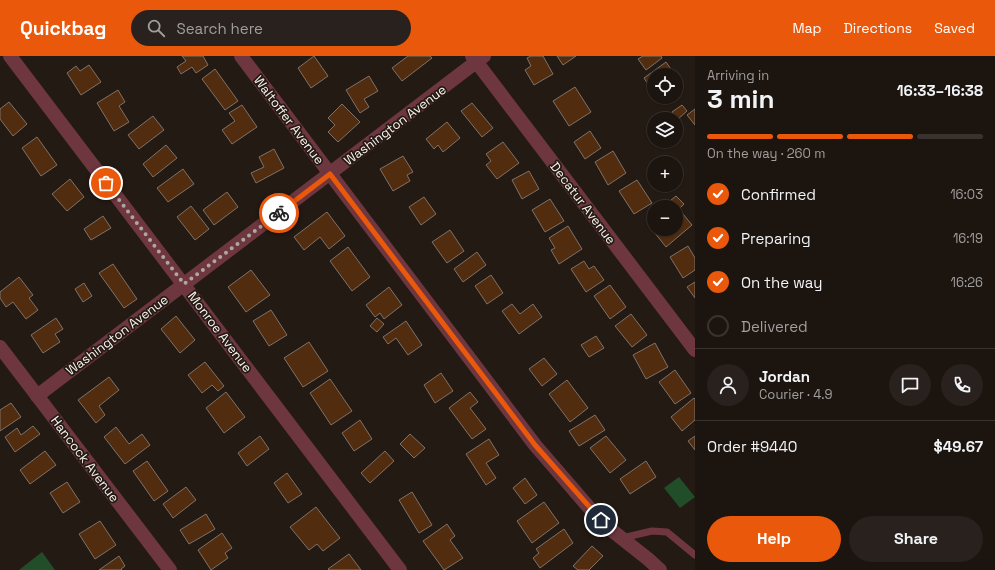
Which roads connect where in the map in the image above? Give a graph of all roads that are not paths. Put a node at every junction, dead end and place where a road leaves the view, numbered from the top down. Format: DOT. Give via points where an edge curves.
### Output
graph roads {
  1 [pos="10,56"];
  2 [pos="240,56"];
  3 [pos="477,58"];
  4 [pos="330,174"];
  5 [pos="184,284"];
  6 [pos="0,347"];
  7 [pos="695,350"];
  8 [pos="37,396"];
  9 [pos="622,538"];
  10 [pos="695,554"];
  11 [pos="170,570"];
  12 [pos="400,570"];
  13 [pos="660,570"];
  1 -- 5 [label="street, Monroe Avenue"];
  2 -- 4 [label="street, Waltoffer Avenue"];
  3 -- 4 [label="street, Washington Avenue"];
  3 -- 7 [label="street, Decatur Avenue"];
  4 -- 5 [label="street, Washington Avenue"];
  4 -- 9 [label="street, Waltoffer Avenue" via="535,445 592,511"];
  5 -- 8 [label="street, Washington Avenue"];
  5 -- 12 [label="street, Monroe Avenue"];
  6 -- 8 [label="street, Hancock Avenue"];
  8 -- 11 [label="street, Hancock Avenue"];
  9 -- 10 [label="lane" via="652,531 667,532"];
  9 -- 13 [label="street, Waltoffer Avenue"];
}
